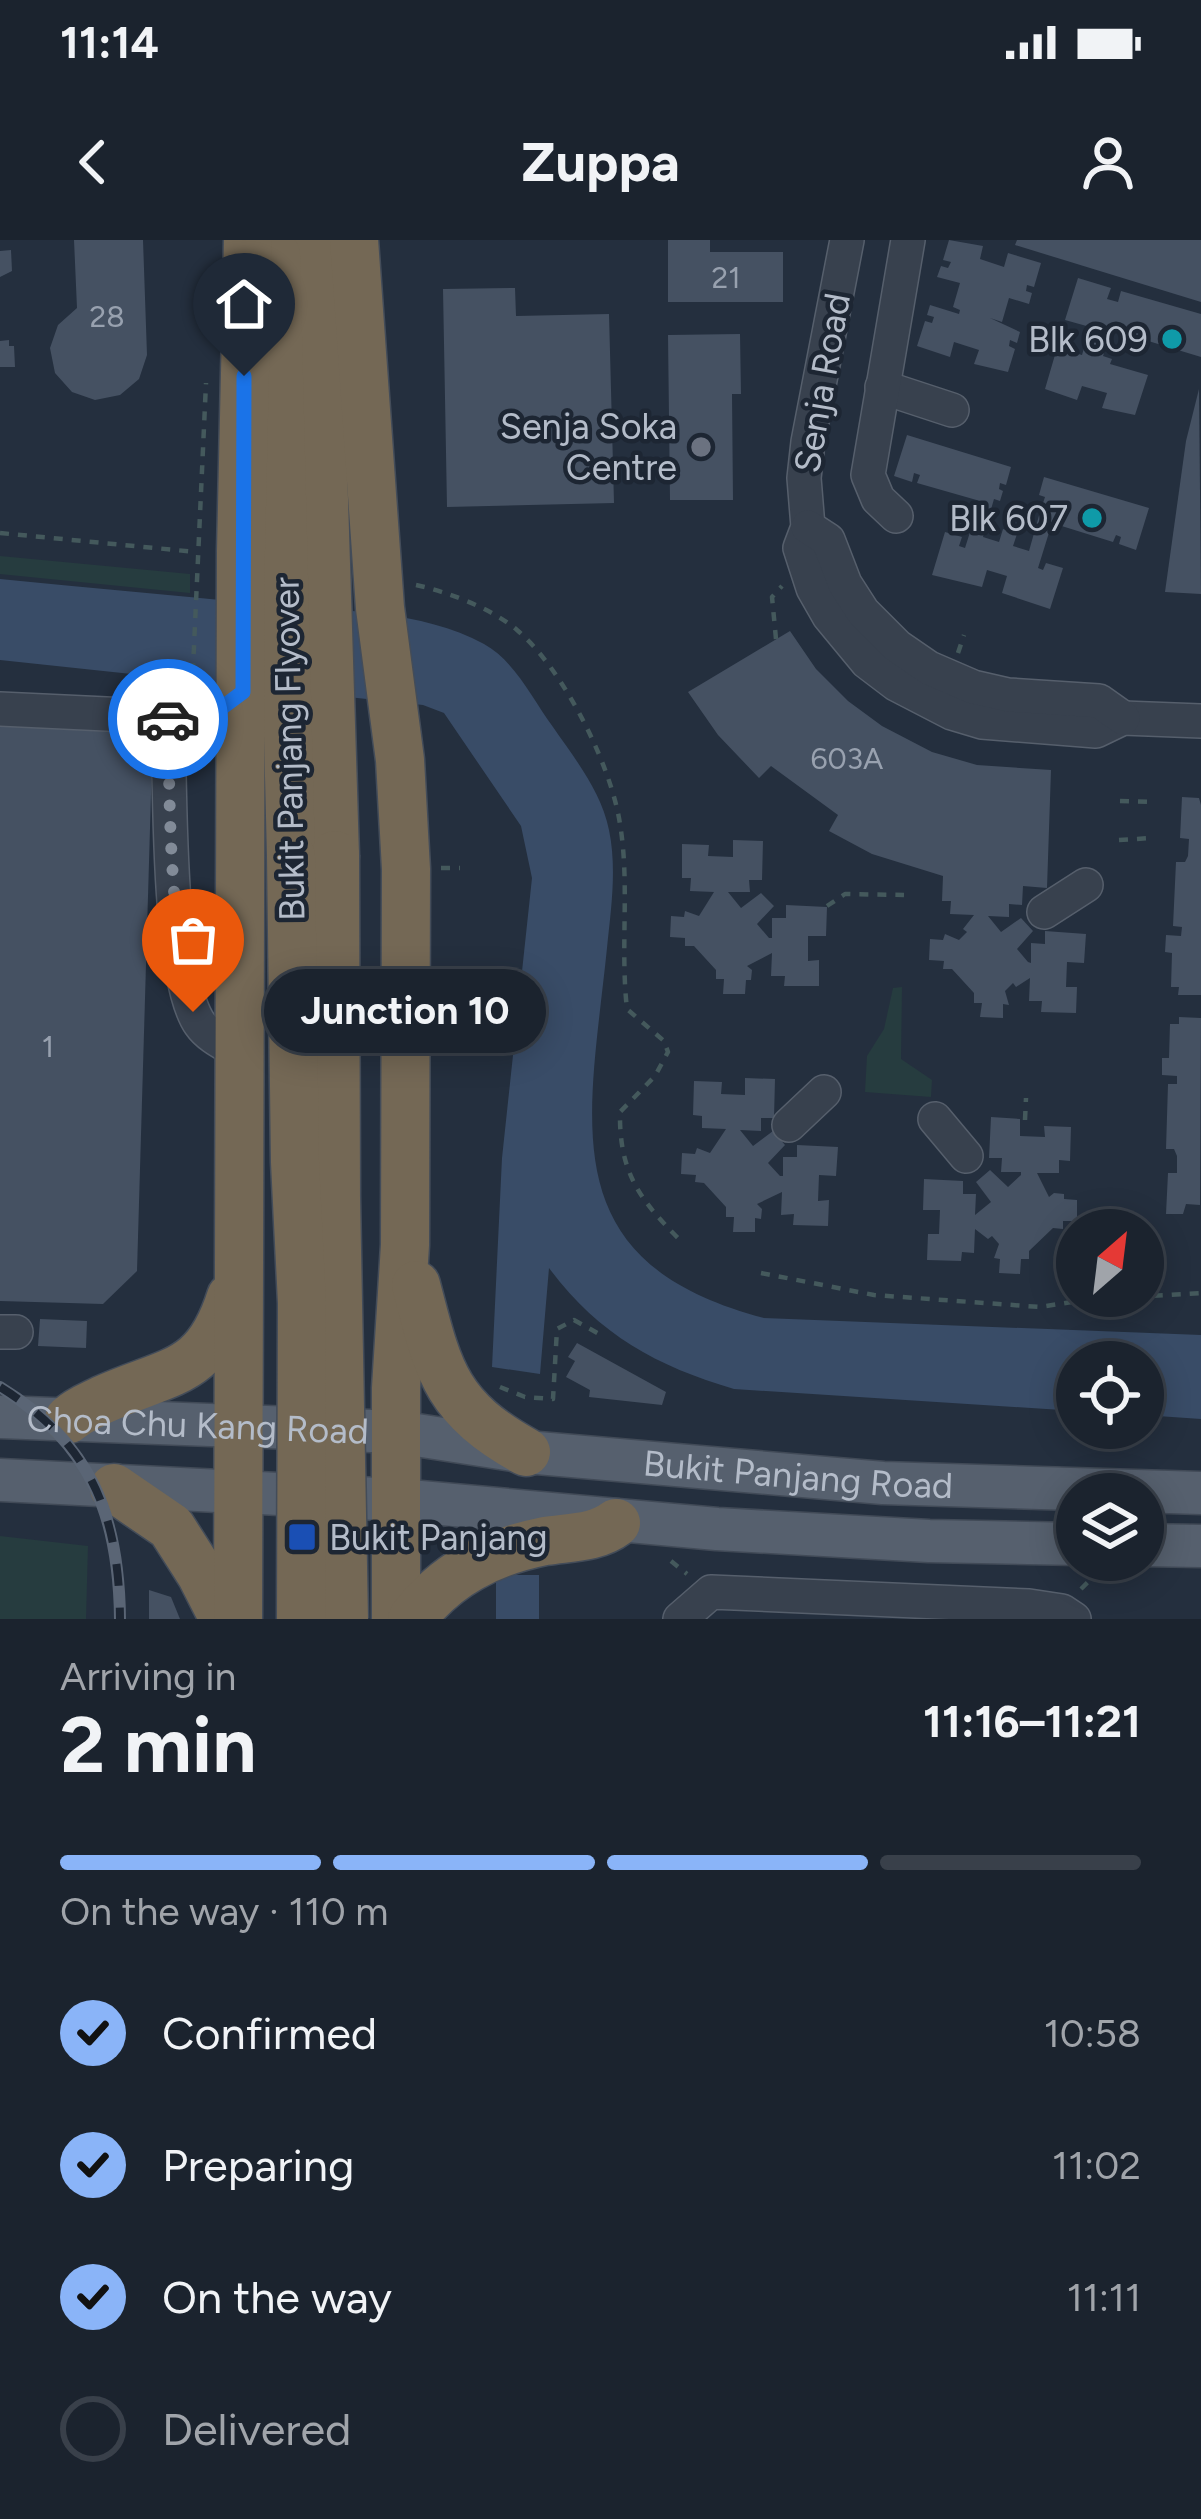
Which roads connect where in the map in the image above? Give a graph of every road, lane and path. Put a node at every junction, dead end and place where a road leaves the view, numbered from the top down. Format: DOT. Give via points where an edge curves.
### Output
graph roads {
  1 [pos="248,240"];
  2 [pos="276,240"];
  3 [pos="316,240"];
  4 [pos="354,240"];
  5 [pos="847,240"];
  6 [pos="908,240"];
  7 [pos="206,374"];
  8 [pos="882,387"];
  9 [pos="952,410"];
  10 [pos="896,516"];
  11 [pos="0,533"];
  12 [pos="196,552"];
  13 [pos="783,584"];
  14 [pos="218,589"];
  15 [pos="395,596"];
  16 [pos="776,639"];
  17 [pos="192,686"];
  18 [pos="243,690"];
  19 [pos="0,709"];
  20 [pos="168,718"];
  21 [pos="1201,722"];
  22 [pos="1120,801"];
  23 [pos="1154,802"];
  24 [pos="1152,838"];
  25 [pos="1119,840"];
  26 [pos="313,856"];
  27 [pos="1086,885"];
  28 [pos="904,895"];
  29 [pos="827,905"];
  30 [pos="1044,912"];
  31 [pos="238,1052"];
  32 [pos="824,1093"];
  33 [pos="1026,1098"];
  34 [pos="935,1119"];
  35 [pos="1025,1120"];
  36 [pos="789,1125"];
  37 [pos="966,1156"];
  38 [pos="678,1238"];
  39 [pos="405,1245"];
  40 [pos="761,1273"];
  41 [pos="237,1275"];
  42 [pos="1201,1293"];
  43 [pos="601,1335"];
  44 [pos="495,1383"];
  45 [pos="0,1417"];
  46 [pos="69,1419"];
  47 [pos="241,1427"];
  48 [pos="397,1432"];
  49 [pos="526,1452"];
  50 [pos="0,1480"];
  51 [pos="114,1488"];
  52 [pos="1191,1488"];
  53 [pos="240,1494"];
  54 [pos="398,1500"];
  55 [pos="616,1522"];
  56 [pos="1056,1544"];
  57 [pos="1164,1545"];
  58 [pos="1201,1546"];
  59 [pos="224,1619"];
  60 [pos="238,1619"];
  61 [pos="301,1619"];
  62 [pos="344,1619"];
  63 [pos="396,1619"];
  64 [pos="412,1619"];
  65 [pos="680,1619"];
  66 [pos="1074,1619"];
  1 -- 14 [label="highway"];
  2 -- 26 [label="highway, Bukit Panjang Flyover"];
  3 -- 26 [label="highway, Bukit Panjang Flyover"];
  4 -- 15 [label="highway"];
  5 -- 21 [label="street, Senja Road" via="804,478 813,588 843,637 867,662 952,713 1014,727 1096,731 1123,718"];
  6 -- 8 [label="street"];
  7 -- 12 [label="path"];
  8 -- 9 [label="street"];
  8 -- 10 [label="street" via="868,481"];
  11 -- 12 [label="path"];
  12 -- 14 [label="path"];
  13 -- 16 [label="path" via="772,597"];
  14 -- 17 [label="path"];
  14 -- 18 [label="highway"];
  15 -- 38 [label="path" via="463,601 514,627 552,673 610,779 621,827 627,1009 668,1052 620,1112 619,1142 647,1206"];
  15 -- 39 [label="highway" via="393,719 406,869"];
  18 -- 20 [label="street" via="216,712"];
  18 -- 31 [label="highway"];
  19 -- 20 [label="street"];
  20 -- 31 [label="street" via="171,865 184,974 200,1025"];
  22 -- 23 [label="path"];
  24 -- 25 [label="path"];
  26 -- 61 [label="highway, Bukit Panjang Flyover, bridge" via="296,1162"];
  26 -- 62 [label="highway, Bukit Panjang Flyover, bridge"];
  27 -- 30 [label="street"];
  28 -- 29 [label="path" via="845,894"];
  31 -- 41 [label="highway"];
  32 -- 36 [label="street"];
  33 -- 35 [label="path"];
  34 -- 37 [label="street"];
  39 -- 48 [label="highway"];
  39 -- 49 [label="highway" via="444,1382 496,1436"];
  40 -- 42 [label="path" via="874,1294 1040,1306"];
  41 -- 46 [label="highway" via="208,1349"];
  41 -- 47 [label="highway"];
  43 -- 44 [label="path" via="574,1320 557,1329 554,1400"];
  45 -- 46 [label="main road, Choa Chu Kang Road"];
  46 -- 47 [label="main road, Choa Chu Kang Road"];
  47 -- 48 [label="main road, Choa Chu Kang Road"];
  47 -- 53 [label="highway"];
  48 -- 49 [label="main road, Bukit Panjang Road"];
  48 -- 54 [label="highway"];
  49 -- 52 [label="main road, Bukit Panjang Road" via="883,1483"];
  50 -- 51 [label="main road, Choa Chu Kang Road"];
  51 -- 53 [label="main road, Choa Chu Kang Road"];
  51 -- 59 [label="highway" via="171,1527"];
  53 -- 54 [label="main road, Choa Chu Kang Road"];
  53 -- 60 [label="highway"];
  54 -- 55 [label="main road, Bukit Panjang Road"];
  54 -- 63 [label="highway"];
  55 -- 56 [label="main road, Bukit Panjang Road"];
  55 -- 64 [label="highway" via="603,1533 482,1560 454,1574"];
  57 -- 58 [label="main road"];
  65 -- 66 [label="street" via="711,1592 1029,1606"];
}
